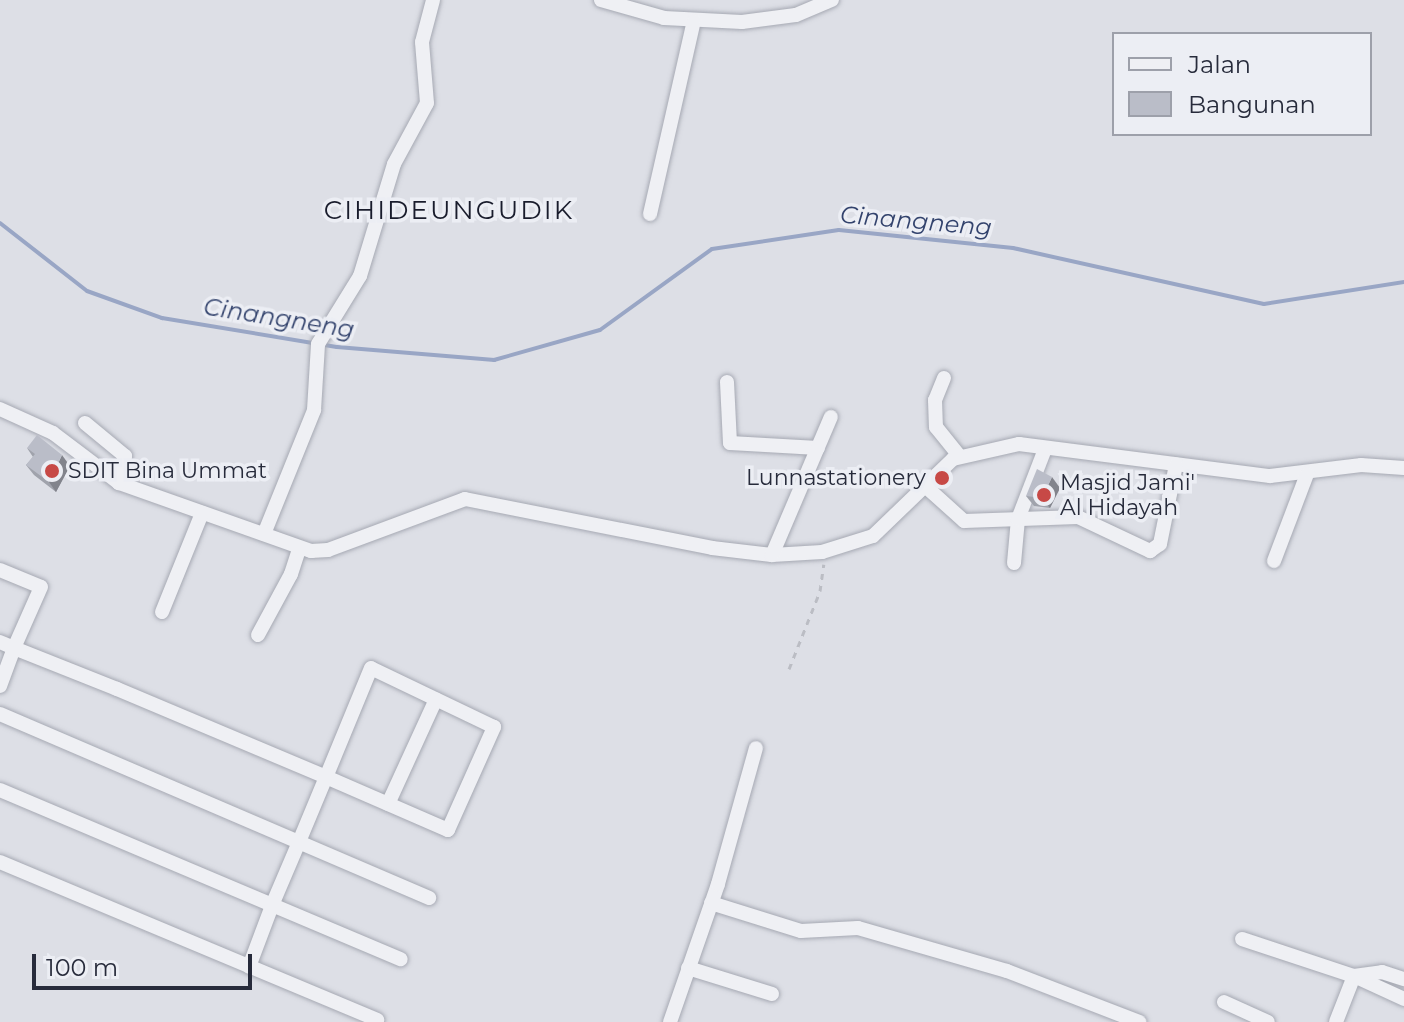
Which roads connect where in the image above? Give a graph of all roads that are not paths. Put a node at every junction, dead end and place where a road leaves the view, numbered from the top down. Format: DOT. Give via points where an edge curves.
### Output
graph roads {
  1 [pos="433,0"];
  2 [pos="601,0"];
  3 [pos="656,0"];
  4 [pos="832,0"];
  5 [pos="651,15"];
  6 [pos="694,21"];
  7 [pos="650,214"];
  8 [pos="944,378"];
  9 [pos="727,382"];
  10 [pos="0,409"];
  11 [pos="831,417"];
  12 [pos="85,423"];
  13 [pos="818,448"];
  14 [pos="1045,449"];
  15 [pos="960,457"];
  16 [pos="1176,465"];
  17 [pos="1404,468"];
  18 [pos="1307,474"];
  19 [pos="119,483"];
  20 [pos="924,485"];
  21 [pos="202,513"];
  22 [pos="1018,519"];
  23 [pos="264,534"];
  24 [pos="299,549"];
  25 [pos="772,555"];
  26 [pos="1274,561"];
  27 [pos="1014,563"];
  28 [pos="0,570"];
  29 [pos="162,612"];
  30 [pos="258,635"];
  31 [pos="7,645"];
  32 [pos="0,686"];
  33 [pos="436,699"];
  34 [pos="0,714"];
  35 [pos="756,748"];
  36 [pos="326,777"];
  37 [pos="0,790"];
  38 [pos="388,804"];
  39 [pos="299,842"];
  40 [pos="0,862"];
  41 [pos="429,898"];
  42 [pos="273,903"];
  43 [pos="711,903"];
  44 [pos="1242,939"];
  45 [pos="401,959"];
  46 [pos="249,967"];
  47 [pos="688,968"];
  48 [pos="1354,976"];
  49 [pos="1404,979"];
  50 [pos="772,994"];
  51 [pos="1404,999"];
  52 [pos="1224,1002"];
  53 [pos="377,1020"];
  54 [pos="670,1022"];
  55 [pos="1139,1022"];
  56 [pos="1268,1022"];
  57 [pos="1336,1022"];
  1 -- 23 [label="street" via="422,42 427,103 394,164 360,276 315,357 314,410"];
  2 -- 5 [label="street"];
  3 -- 5 [label="street"];
  4 -- 6 [label="street" via="764,21"];
  5 -- 6 [label="street"];
  6 -- 7 [label="street"];
  8 -- 15 [label="street" via="935,400 936,427"];
  9 -- 13 [label="street" via="730,443"];
  10 -- 19 [label="street" via="45,428"];
  11 -- 13 [label="street"];
  12 -- 19 [label="street" via="125,456"];
  13 -- 25 [label="street"];
  14 -- 15 [label="street" via="1019,444"];
  14 -- 16 [label="street" via="1071,448"];
  14 -- 22 [label="street"];
  15 -- 20 [label="street"];
  16 -- 18 [label="street" via="1270,476"];
  16 -- 22 [label="street" via="1156,550 1078,517"];
  17 -- 18 [label="street" via="1361,465"];
  18 -- 26 [label="street"];
  19 -- 21 [label="street"];
  20 -- 22 [label="street" via="964,521"];
  20 -- 25 [label="street" via="873,536 822,552"];
  21 -- 23 [label="street"];
  21 -- 29 [label="street"];
  22 -- 27 [label="street"];
  23 -- 24 [label="street"];
  24 -- 25 [label="street" via="328,550 465,499 648,537"];
  24 -- 30 [label="street"];
  28 -- 31 [label="street" via="41,587"];
  31 -- 32 [label="street"];
  31 -- 36 [label="street"];
  33 -- 36 [label="street" via="371,668"];
  33 -- 38 [label="street"];
  33 -- 38 [label="street" via="494,727 448,830"];
  34 -- 39 [label="street"];
  35 -- 43 [label="street"];
  36 -- 38 [label="street"];
  36 -- 39 [label="street"];
  37 -- 42 [label="street"];
  39 -- 41 [label="street"];
  39 -- 42 [label="street"];
  40 -- 46 [label="street"];
  42 -- 45 [label="street"];
  42 -- 46 [label="street"];
  43 -- 47 [label="street"];
  43 -- 55 [label="street" via="801,931 858,928 1007,971"];
  44 -- 48 [label="street"];
  46 -- 53 [label="street"];
  47 -- 50 [label="street"];
  47 -- 54 [label="street"];
  48 -- 49 [label="street" via="1382,972"];
  48 -- 51 [label="street"];
  48 -- 57 [label="street"];
  52 -- 56 [label="street"];
}
